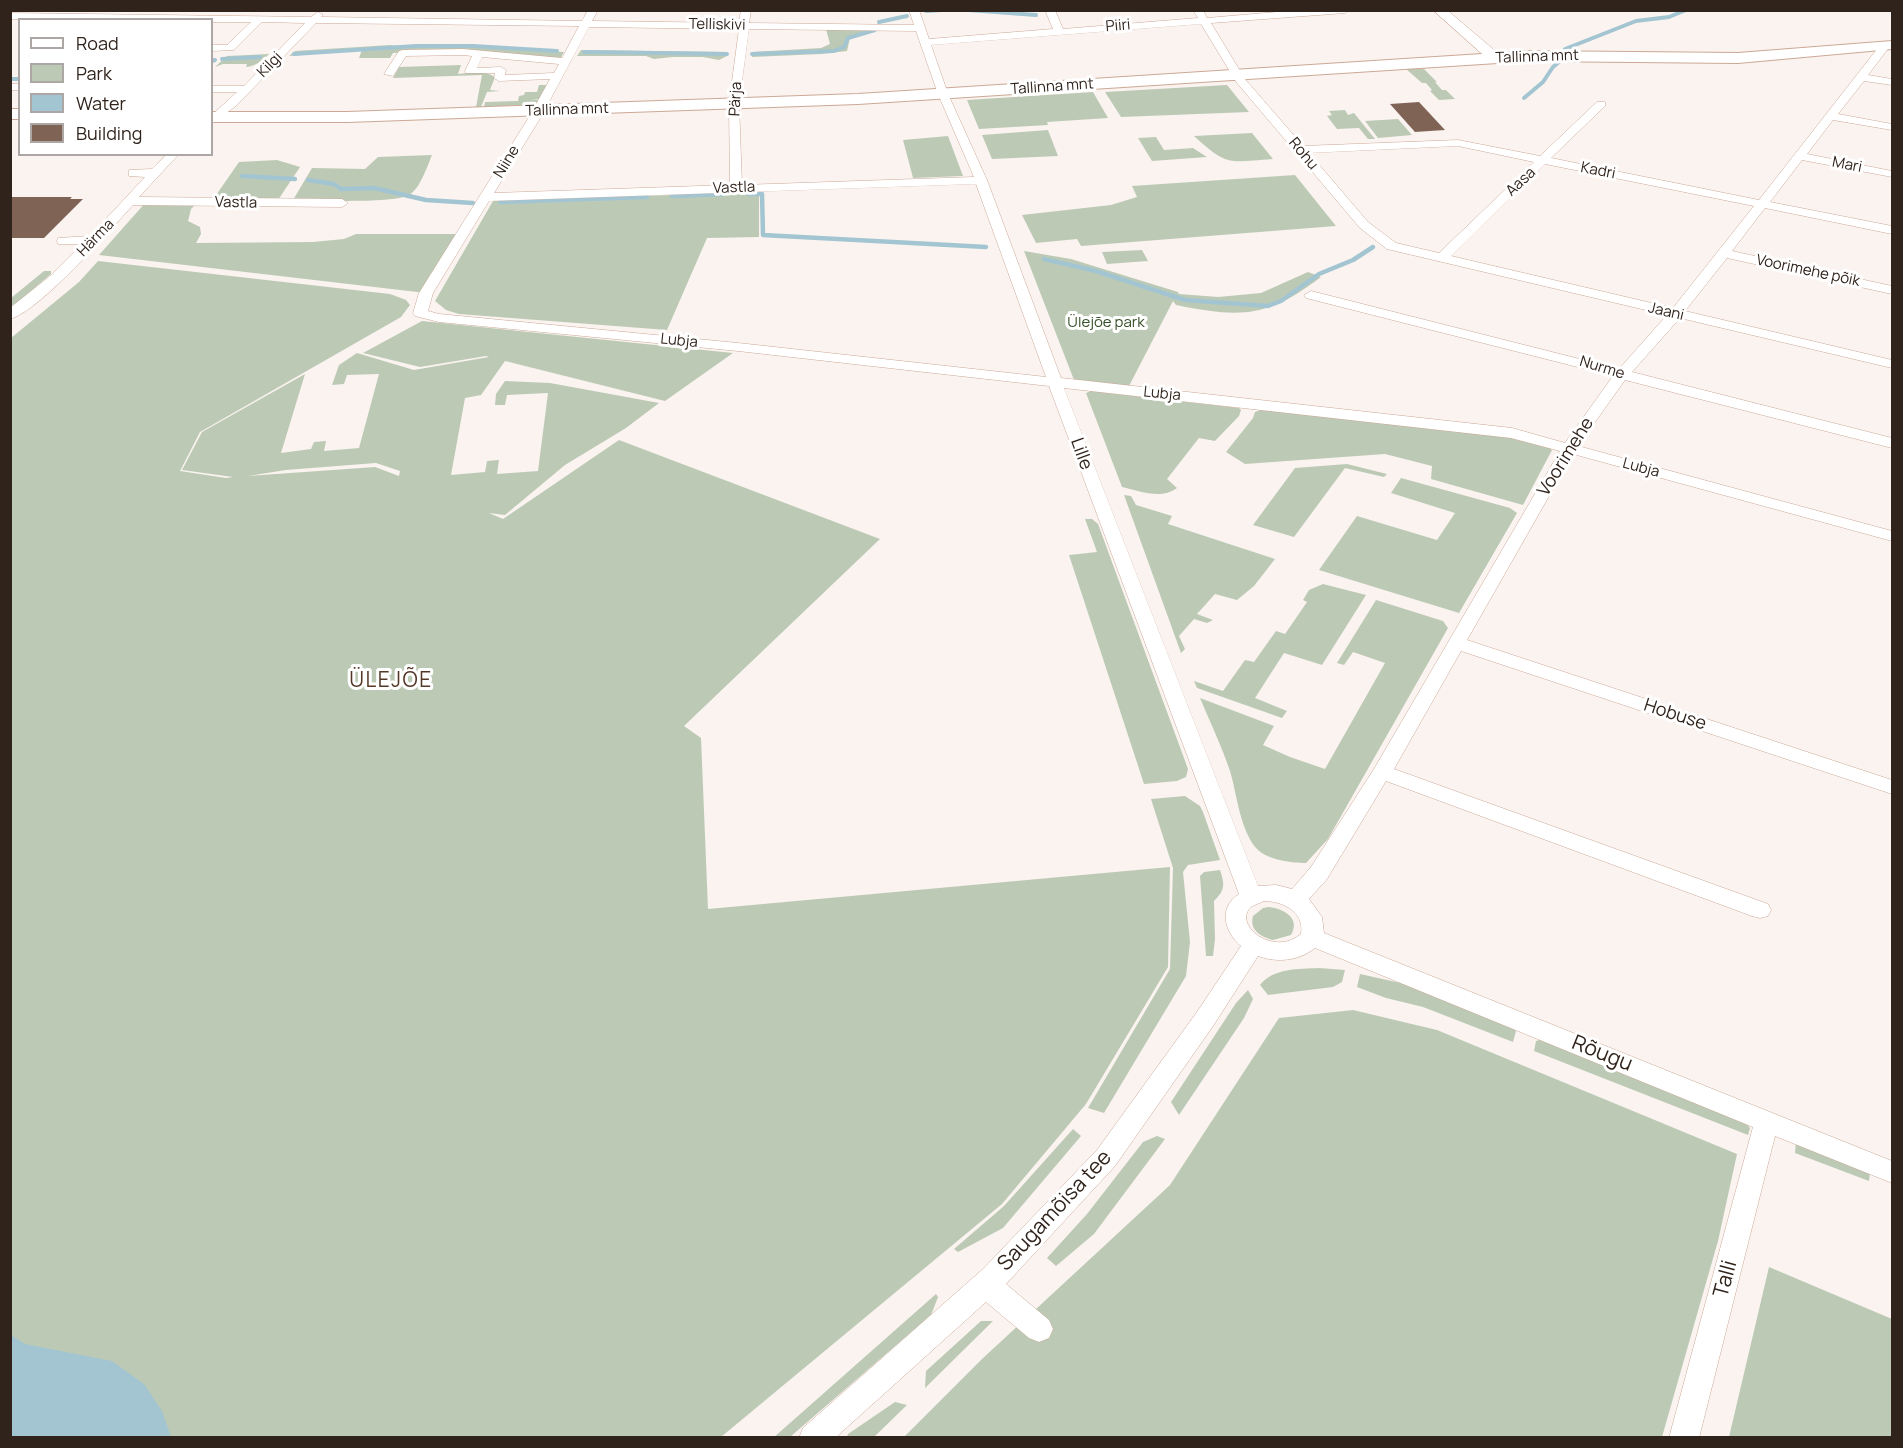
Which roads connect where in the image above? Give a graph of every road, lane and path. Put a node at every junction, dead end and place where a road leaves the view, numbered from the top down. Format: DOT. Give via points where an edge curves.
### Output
graph roads {
  1 [pos="322,10"];
  2 [pos="473,10"];
  3 [pos="593,10"];
  4 [pos="746,10"];
  5 [pos="914,10"];
  6 [pos="1050,10"];
  7 [pos="1345,10"];
  8 [pos="1439,10"];
  9 [pos="161,14"];
  10 [pos="1201,15"];
  11 [pos="10,16"];
  12 [pos="173,18"];
  13 [pos="261,18"];
  14 [pos="314,19"];
  15 [pos="465,22"];
  16 [pos="586,23"];
  17 [pos="743,25"];
  18 [pos="920,28"];
  19 [pos="1059,31"];
  20 [pos="926,42"];
  21 [pos="1889,45"];
  22 [pos="213,48"];
  23 [pos="478,52"];
  24 [pos="1494,58"];
  25 [pos="566,61"];
  26 [pos="262,65"];
  27 [pos="389,75"];
  28 [pos="1237,75"];
  29 [pos="557,76"];
  30 [pos="1861,77"];
  31 [pos="1893,82"];
  32 [pos="246,85"];
  33 [pos="213,88"];
  34 [pos="944,94"];
  35 [pos="1600,104"];
  36 [pos="734,105"];
  37 [pos="537,111"];
  38 [pos="1831,116"];
  39 [pos="213,118"];
  40 [pos="1893,127"];
  41 [pos="1300,150"];
  42 [pos="172,156"];
  43 [pos="1801,156"];
  44 [pos="1544,160"];
  45 [pos="133,172"];
  46 [pos="157,173"];
  47 [pos="1893,174"];
  48 [pos="981,180"];
  49 [pos="736,188"];
  50 [pos="486,196"];
  51 [pos="131,201"];
  52 [pos="342,203"];
  53 [pos="1763,204"];
  54 [pos="1893,230"];
  55 [pos="93,240"];
  56 [pos="63,241"];
  57 [pos="1723,253"];
  58 [pos="1440,259"];
  59 [pos="1893,290"];
  60 [pos="1311,295"];
  61 [pos="420,313"];
  62 [pos="1676,314"];
  63 [pos="10,315"];
  64 [pos="1893,364"];
  65 [pos="1622,374"];
  66 [pos="1054,382"];
  67 [pos="1893,443"];
  68 [pos="1569,448"];
  69 [pos="1893,536"];
  70 [pos="1457,643"];
  71 [pos="1382,772"];
  72 [pos="1893,787"];
  73 [pos="1251,896"];
  74 [pos="1295,900"];
  75 [pos="1760,910"];
  76 [pos="1311,937"];
  77 [pos="1253,945"];
  78 [pos="1767,1120"];
  79 [pos="1893,1172"];
  80 [pos="986,1284"];
  81 [pos="1038,1329"];
  82 [pos="813,1437"];
  83 [pos="1684,1437"];
  1 -- 14 [label="street, Kilgi"];
  2 -- 15 [label="street"];
  3 -- 16 [label="street, Niine"];
  4 -- 17 [label="street, Pärja"];
  5 -- 18 [label="street, Lille"];
  6 -- 19 [label="street"];
  7 -- 10 [label="street, Piiri"];
  8 -- 24 [label="street"];
  9 -- 11 [label="street, Telliskivi"];
  9 -- 12 [label="street, Telliskivi"];
  10 -- 19 [label="street, Piiri"];
  10 -- 28 [label="street, Rohu"];
  12 -- 13 [label="street, Telliskivi"];
  13 -- 14 [label="street, Telliskivi"];
  13 -- 22 [label="street" via="230,48"];
  14 -- 15 [label="street, Telliskivi"];
  14 -- 32 [label="street, Kilgi"];
  15 -- 16 [label="street, Telliskivi"];
  16 -- 17 [label="street, Telliskivi"];
  16 -- 25 [label="street, Niine"];
  17 -- 18 [label="street, Telliskivi"];
  17 -- 36 [label="street, Pärja"];
  18 -- 20 [label="street, Lille"];
  19 -- 20 [label="street, Piiri"];
  20 -- 34 [label="street, Lille"];
  21 -- 24 [label="main road, Tallinna mnt" via="1738,58 1574,54"];
  21 -- 30 [label="street, Voorimehe"];
  23 -- 25 [label="street"];
  23 -- 27 [label="street" via="403,53"];
  23 -- 29 [label="street" via="470,71 501,70 499,78"];
  24 -- 28 [label="main road, Tallinna mnt"];
  25 -- 29 [label="street, Niine"];
  26 -- 32 [label="street" via="251,68 238,81"];
  28 -- 34 [label="main road, Tallinna mnt"];
  28 -- 41 [label="street, Rohu"];
  29 -- 37 [label="street, Niine"];
  30 -- 31 [label="street"];
  30 -- 38 [label="street, Voorimehe"];
  32 -- 33 [label="street"];
  32 -- 39 [label="street, Kilgi"];
  34 -- 36 [label="main road, Tallinna mnt"];
  34 -- 48 [label="street, Lille"];
  35 -- 44 [label="street, Aasa"];
  36 -- 37 [label="main road, Tallinna mnt"];
  36 -- 49 [label="street, Pärja"];
  37 -- 39 [label="main road, Tallinna mnt"];
  37 -- 50 [label="street, Niine"];
  38 -- 40 [label="street"];
  38 -- 43 [label="street, Voorimehe"];
  41 -- 44 [label="street, Kadri" via="1458,143"];
  41 -- 58 [label="street, Rohu" via="1364,225 1392,246"];
  42 -- 46 [label="street, Härma"];
  43 -- 47 [label="street, Mari"];
  43 -- 53 [label="street, Voorimehe"];
  44 -- 53 [label="street, Kadri"];
  44 -- 58 [label="street, Aasa"];
  45 -- 46 [label="street"];
  46 -- 51 [label="street, Härma"];
  48 -- 49 [label="street, Vastla"];
  48 -- 66 [label="street, Lille"];
  49 -- 50 [label="street, Vastla"];
  50 -- 61 [label="street, Niine" via="426,293"];
  51 -- 52 [label="street, Vastla"];
  51 -- 55 [label="street, Härma"];
  53 -- 54 [label="street, Kadri"];
  53 -- 57 [label="street, Voorimehe"];
  55 -- 56 [label="street"];
  55 -- 63 [label="street, Härma"];
  57 -- 59 [label="street, Voorimehe põik"];
  57 -- 62 [label="street, Voorimehe"];
  58 -- 62 [label="street, Jaani"];
  60 -- 65 [label="street, Nurme"];
  61 -- 66 [label="street, Lubja"];
  62 -- 64 [label="street, Jaani"];
  62 -- 65 [label="street, Voorimehe"];
  65 -- 67 [label="street, Nurme"];
  65 -- 68 [label="street, Voorimehe"];
  66 -- 68 [label="street, Lubja" via="1512,433"];
  66 -- 73 [label="street, Lille"];
  68 -- 69 [label="street, Lubja"];
  68 -- 70 [label="street, Voorimehe"];
  70 -- 71 [label="street, Voorimehe"];
  70 -- 72 [label="street, Hobuse"];
  71 -- 74 [label="street, Voorimehe" via="1320,873"];
  71 -- 75 [label="street"];
  73 -- 74 [label="street" via="1273,893"];
  73 -- 77 [label="street" via="1236,909 1234,919 1243,938"];
  74 -- 76 [label="street" via="1312,917"];
  76 -- 77 [label="street" via="1293,951"];
  76 -- 78 [label="street, Rõugu"];
  77 -- 80 [label="street, Saugamõisa tee" via="1106,1158"];
  78 -- 79 [label="street, Rõugu"];
  78 -- 83 [label="street, Talli"];
  80 -- 81 [label="street"];
  80 -- 82 [label="street, Saugamõisa tee"];
}
